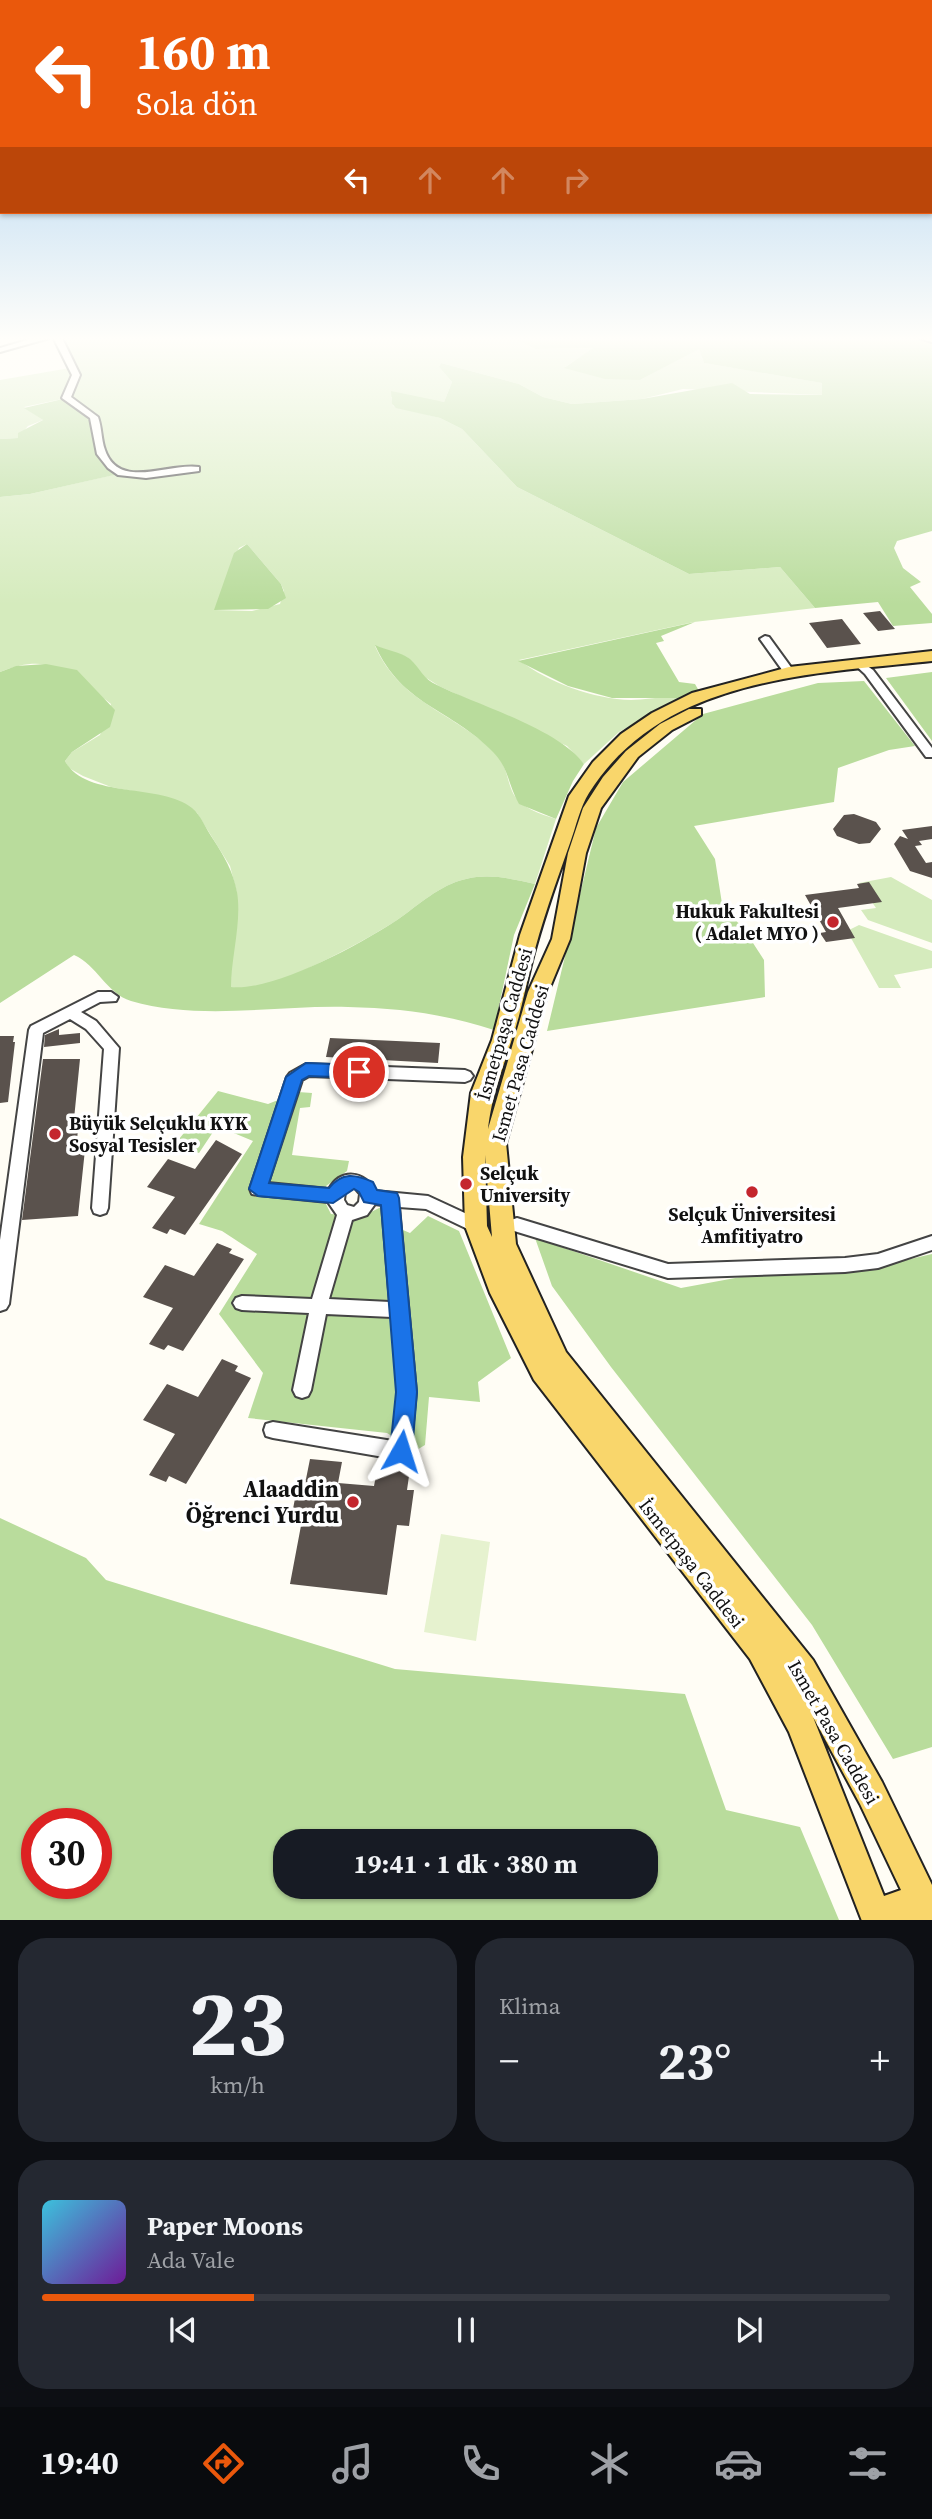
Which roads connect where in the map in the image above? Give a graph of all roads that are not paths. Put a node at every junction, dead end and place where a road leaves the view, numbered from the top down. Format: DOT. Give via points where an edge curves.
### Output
graph roads {
  1 [pos="96,426"];
  2 [pos="197,469"];
  3 [pos="765,639"];
  4 [pos="932,656"];
  5 [pos="932,665"];
  6 [pos="865,668"];
  7 [pos="789,672"];
  8 [pos="930,754"];
  9 [pos="530,933"];
  10 [pos="560,939"];
  11 [pos="111,997"];
  12 [pos="70,1012"];
  13 [pos="512,1044"];
  14 [pos="465,1076"];
  15 [pos="333,1196"];
  16 [pos="370,1197"];
  17 [pos="390,1198"];
  18 [pos="100,1208"];
  19 [pos="346,1211"];
  20 [pos="517,1225"];
  21 [pos="476,1226"];
  22 [pos="932,1244"];
  23 [pos="242,1303"];
  24 [pos="0,1304"];
  25 [pos="320,1305"];
  26 [pos="400,1310"];
  27 [pos="302,1390"];
  28 [pos="273,1430"];
  29 [pos="878,1920"];
  30 [pos="885,1920"];
  31 [pos="932,1920"];
  1 -- 2 [label="street" via="101,453 122,472 146,477 180,468"];
  3 -- 7 [label="street"];
  4 -- 6 [label="main road, İsmetpaşa Caddesi"];
  5 -- 6 [label="main road, Ismet Pasa Caddesi"];
  6 -- 7 [label="main road, İsmetpaşa Caddesi"];
  6 -- 8 [label="street"];
  6 -- 10 [label="main road, Ismet Pasa Caddesi" via="741,692 666,727 632,754 592,808 577,853"];
  7 -- 9 [label="main road, İsmetpaşa Caddesi" via="698,696 627,737 578,796"];
  9 -- 10 [label="main road" via="541,947"];
  9 -- 13 [label="main road, İsmetpaşa Caddesi"];
  10 -- 13 [label="main road, Ismet Pasa Caddesi"];
  11 -- 12 [label="street" via="98,997"];
  12 -- 18 [label="street" via="91,1025 112,1048"];
  12 -- 24 [label="street" via="36,1030"];
  13 -- 21 [label="main road, İsmetpaşa Caddesi" via="492,1061 481,1106 474,1157"];
  13 -- 31 [label="main road, Ismet Pasa Caddesi" via="495,1143 504,1244 557,1359 803,1670 871,1793"];
  14 -- 15 [label="street" via="306,1070 295,1077 258,1189"];
  15 -- 16 [label="street" via="343,1184 355,1182 367,1187"];
  15 -- 19 [label="street" via="335,1205"];
  16 -- 17 [label="street"];
  16 -- 19 [label="street" via="363,1208"];
  17 -- 21 [label="street" via="428,1203"];
  17 -- 26 [label="street"];
  19 -- 25 [label="street"];
  20 -- 22 [label="street" via="668,1271 845,1265 878,1261"];
  21 -- 29 [label="main road, İsmetpaşa Caddesi" via="502,1293 543,1372 760,1649 801,1724"];
  23 -- 25 [label="street"];
  25 -- 26 [label="street"];
  25 -- 27 [label="street"];
  26 -- 28 [label="street" via="407,1392 401,1451"];
  30 -- 31 [label="main road" via="891,1910 906,1905 924,1911"];
}
